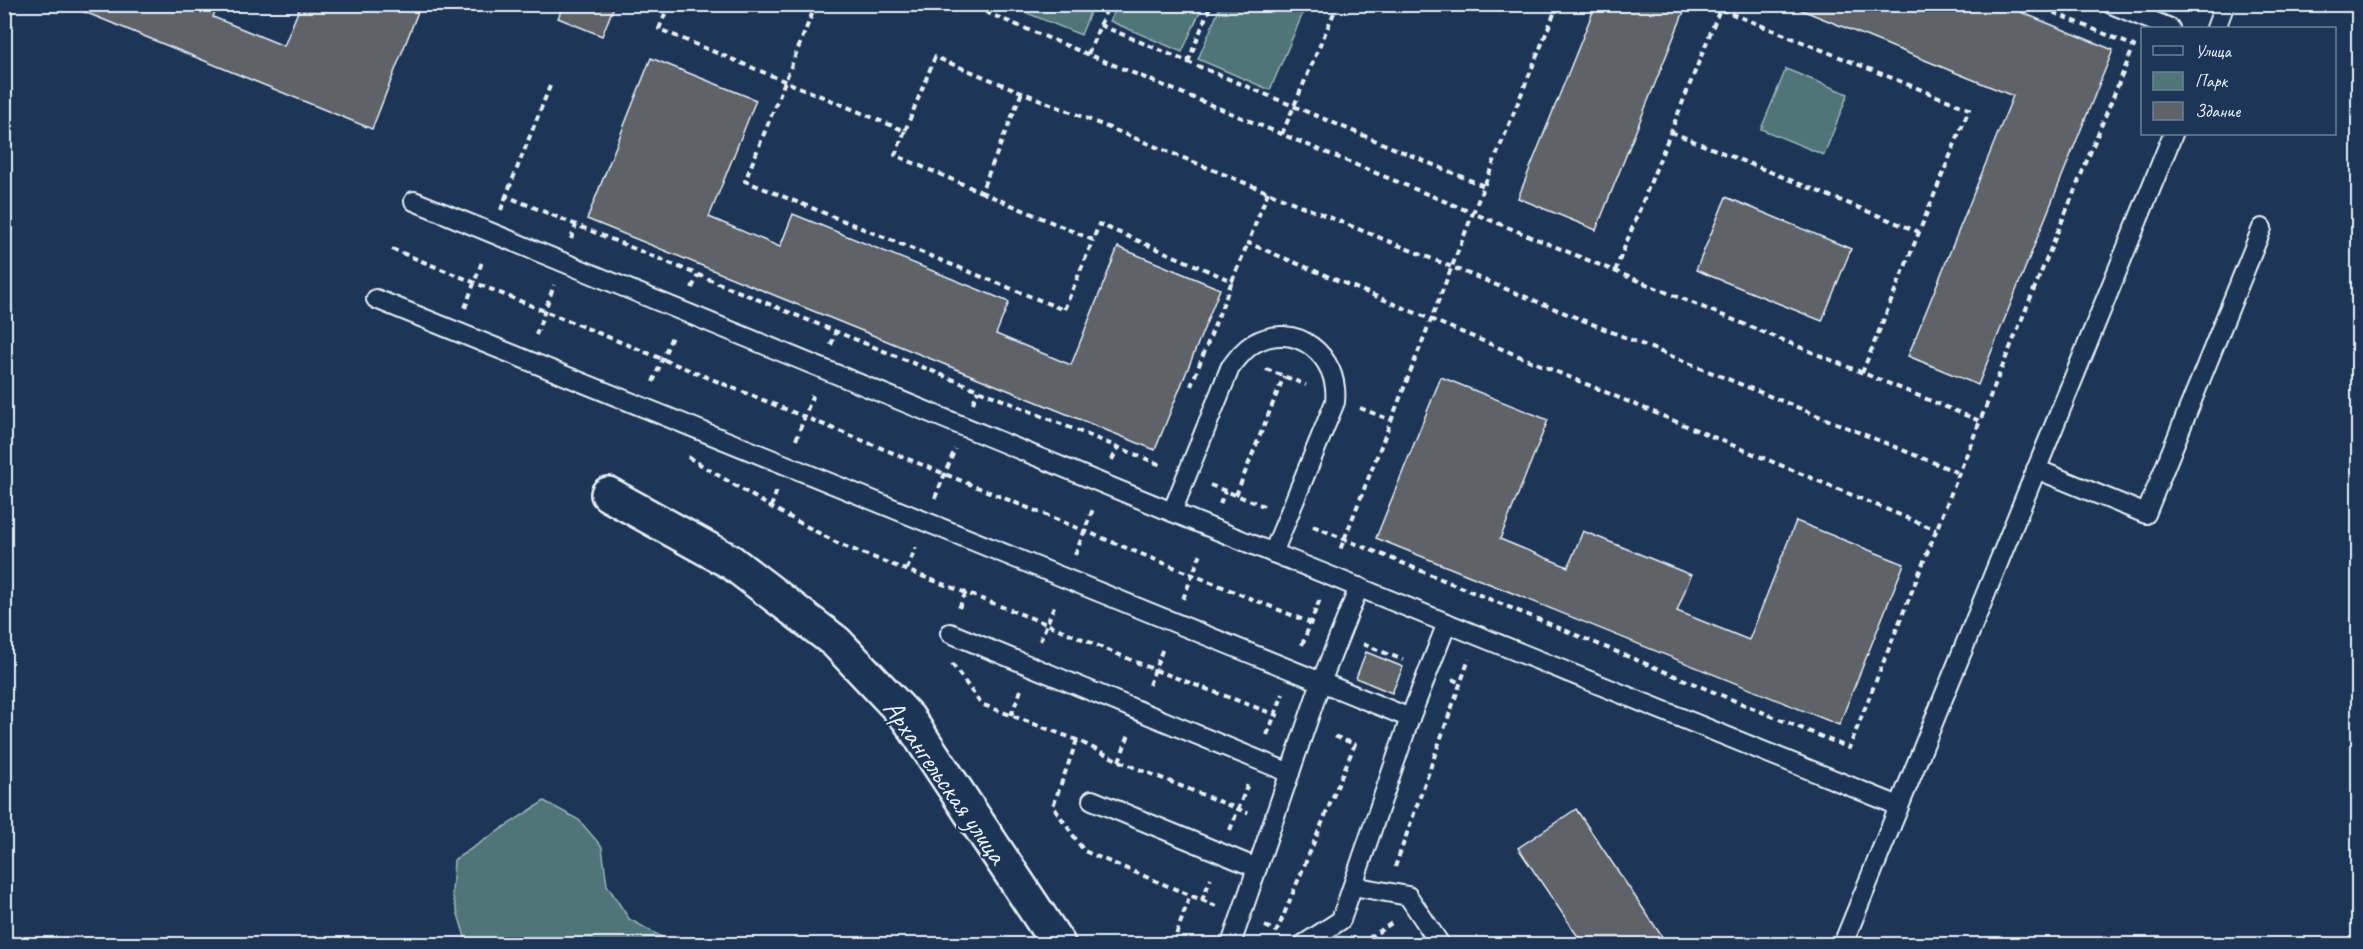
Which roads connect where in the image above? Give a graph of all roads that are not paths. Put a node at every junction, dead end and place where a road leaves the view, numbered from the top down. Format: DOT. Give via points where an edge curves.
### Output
graph roads {
  1 [pos="2111,4"];
  2 [pos="2225,4"];
  3 [pos="2168,27"];
  4 [pos="2216,27"];
  5 [pos="2173,135"];
  6 [pos="414,201"];
  7 [pos="2262,228"];
  8 [pos="376,299"];
  9 [pos="2036,469"];
  10 [pos="608,494"];
  11 [pos="1172,512"];
  12 [pos="1273,553"];
  13 [pos="1359,587"];
  14 [pos="1447,623"];
  15 [pos="950,633"];
  16 [pos="1321,682"];
  17 [pos="1410,718"];
  18 [pos="1290,773"];
  19 [pos="1092,800"];
  20 [pos="1899,806"];
  21 [pos="1257,868"];
  22 [pos="1353,886"];
  23 [pos="1326,939"];
  24 [pos="1058,945"];
  25 [pos="1231,945"];
  26 [pos="1304,945"];
  27 [pos="1440,945"];
  28 [pos="1843,945"];
  1 -- 3 [label="lane"];
  2 -- 4 [label="lane"];
  5 -- 9 [label="lane"];
  6 -- 11 [label="lane"];
  7 -- 9 [label="lane" via="2146,514"];
  8 -- 16 [label="lane"];
  9 -- 20 [label="lane"];
  10 -- 24 [label="street, Архангельская улица" via="731,562 836,642 908,718"];
  11 -- 12 [label="lane"];
  11 -- 12 [label="lane" via="1230,368 1238,357 1252,344 1268,338 1300,340 1317,350 1329,364 1336,397"];
  12 -- 13 [label="lane"];
  13 -- 14 [label="lane"];
  13 -- 16 [label="lane"];
  14 -- 17 [label="lane"];
  14 -- 20 [label="lane"];
  15 -- 18 [label="lane"];
  16 -- 17 [label="lane"];
  16 -- 18 [label="lane"];
  17 -- 22 [label="lane"];
  18 -- 21 [label="lane"];
  19 -- 21 [label="lane"];
  20 -- 28 [label="lane"];
  21 -- 25 [label="lane"];
  22 -- 23 [label="lane" via="1341,920"];
  22 -- 27 [label="lane" via="1408,896"];
  23 -- 26 [label="lane"];
}
